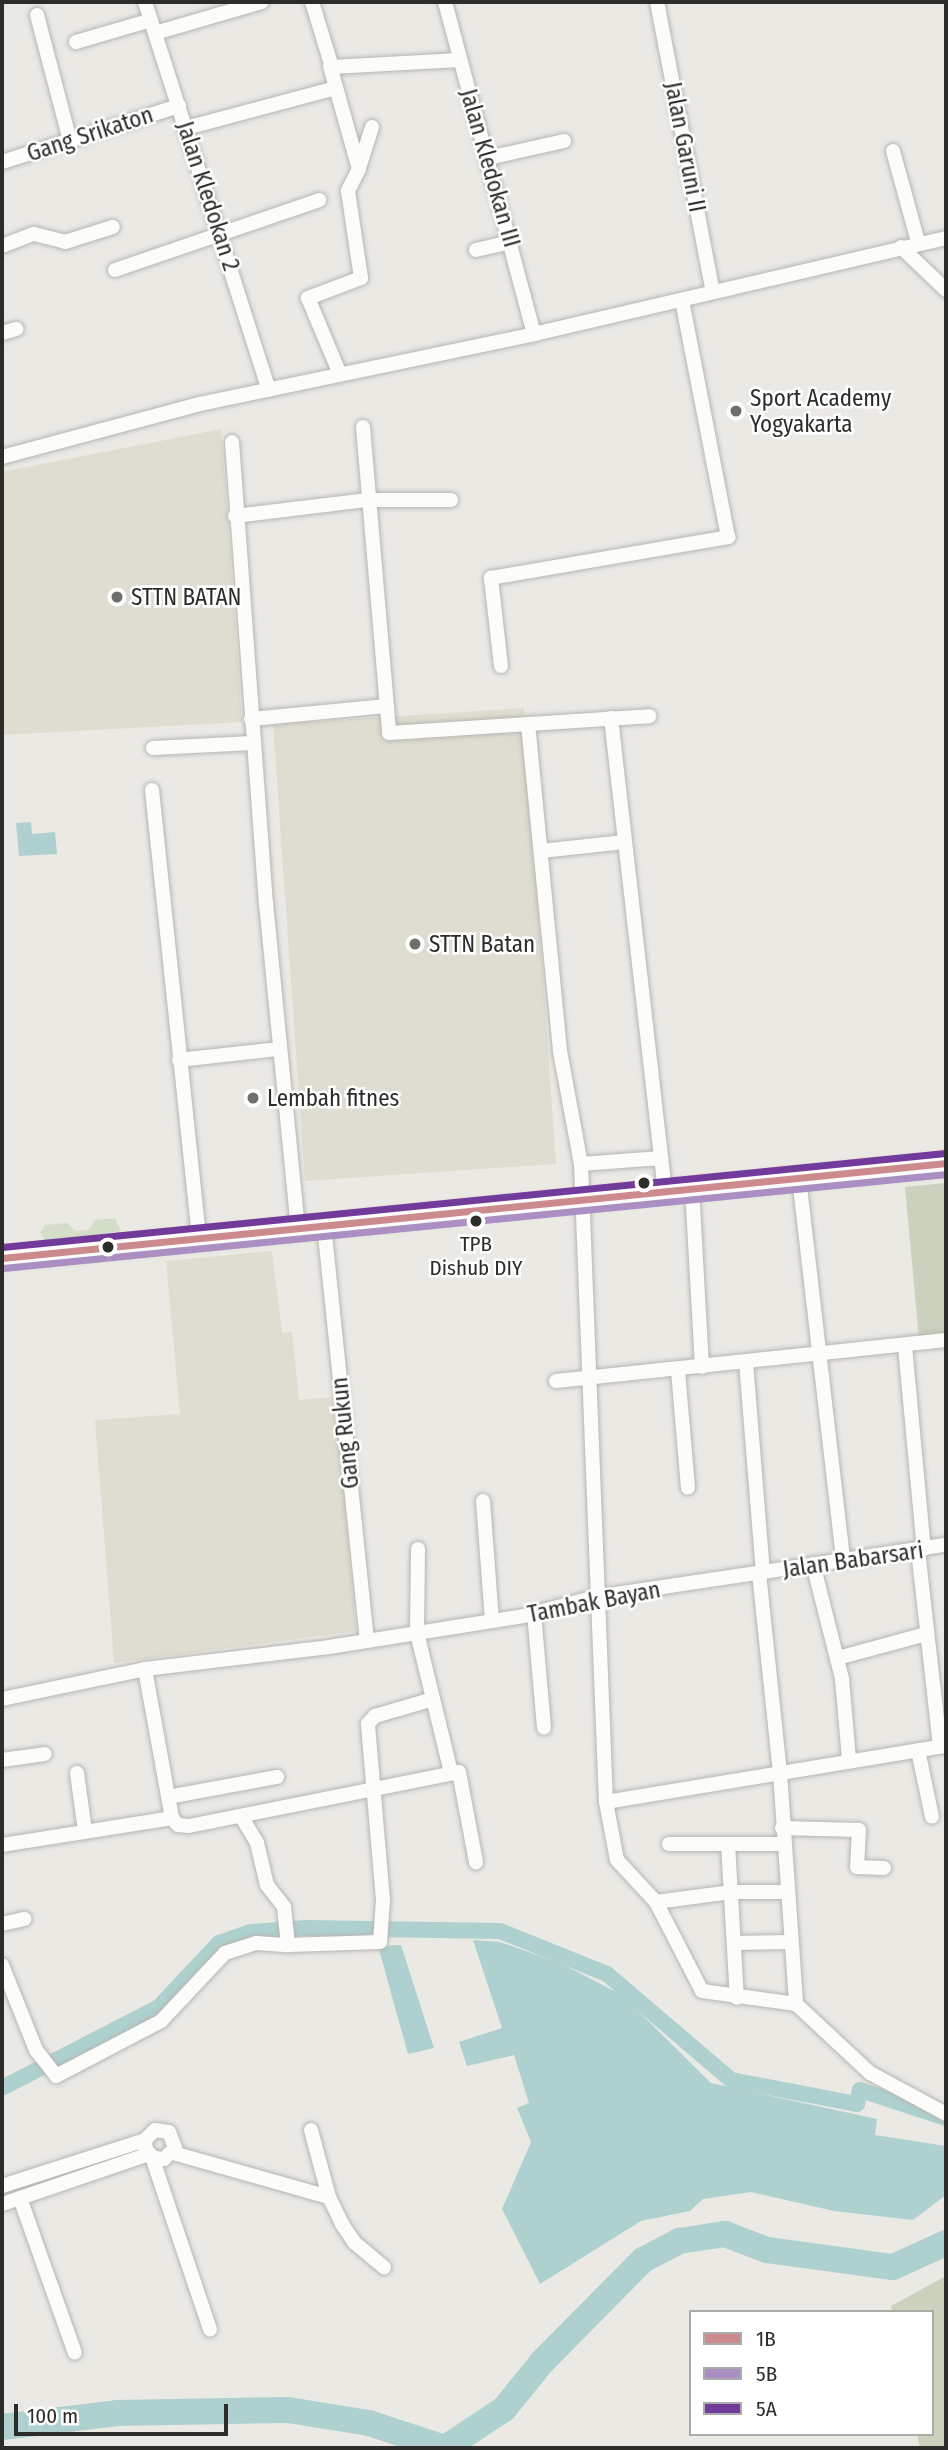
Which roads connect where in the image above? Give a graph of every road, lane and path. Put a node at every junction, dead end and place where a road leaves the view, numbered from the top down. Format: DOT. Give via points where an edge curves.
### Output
graph roads {
  1 [pos="145,2"];
  2 [pos="262,2"];
  3 [pos="312,2"];
  4 [pos="445,2"];
  5 [pos="657,2"];
  6 [pos="37,15"];
  7 [pos="153,27"];
  8 [pos="76,42"];
  9 [pos="459,60"];
  10 [pos="330,66"];
  11 [pos="335,88"];
  12 [pos="178,106"];
  13 [pos="372,127"];
  14 [pos="186,128"];
  15 [pos="70,141"];
  16 [pos="564,141"];
  17 [pos="893,152"];
  18 [pos="488,158"];
  19 [pos="2,162"];
  20 [pos="359,169"];
  21 [pos="319,200"];
  22 [pos="113,227"];
  23 [pos="220,231"];
  24 [pos="946,238"];
  25 [pos="511,242"];
  26 [pos="918,242"];
  27 [pos="2,246"];
  28 [pos="901,247"];
  29 [pos="477,250"];
  30 [pos="115,270"];
  31 [pos="946,290"];
  32 [pos="713,292"];
  33 [pos="682,300"];
  34 [pos="16,329"];
  35 [pos="2,333"];
  36 [pos="534,334"];
  37 [pos="340,374"];
  38 [pos="269,390"];
  39 [pos="363,427"];
  40 [pos="232,442"];
  41 [pos="2,457"];
  42 [pos="369,500"];
  43 [pos="451,500"];
  44 [pos="235,516"];
  45 [pos="501,666"];
  46 [pos="386,706"];
  47 [pos="649,716"];
  48 [pos="611,718"];
  49 [pos="251,719"];
  50 [pos="528,724"];
  51 [pos="253,743"];
  52 [pos="153,748"];
  53 [pos="152,790"];
  54 [pos="625,842"];
  55 [pos="541,851"];
  56 [pos="279,1049"];
  57 [pos="179,1060"];
  58 [pos="661,1158"];
  59 [pos="946,1163"];
  60 [pos="581,1164"];
  61 [pos="799,1178"];
  62 [pos="692,1188"];
  63 [pos="665,1191"];
  64 [pos="583,1200"];
  65 [pos="324,1225"];
  66 [pos="298,1228"];
  67 [pos="199,1238"];
  68 [pos="2,1258"];
  69 [pos="946,1340"];
  70 [pos="905,1346"];
  71 [pos="822,1354"];
  72 [pos="746,1362"];
  73 [pos="702,1367"];
  74 [pos="678,1371"];
  75 [pos="590,1378"];
  76 [pos="556,1381"];
  77 [pos="688,1488"];
  78 [pos="483,1501"];
  79 [pos="946,1545"];
  80 [pos="418,1549"];
  81 [pos="921,1550"];
  82 [pos="844,1560"];
  83 [pos="813,1564"];
  84 [pos="761,1573"];
  85 [pos="596,1597"];
  86 [pos="534,1613"];
  87 [pos="492,1621"];
  88 [pos="417,1633"];
  89 [pos="926,1634"];
  90 [pos="367,1641"];
  91 [pos="838,1658"];
  92 [pos="145,1669"];
  93 [pos="2,1699"];
  94 [pos="433,1699"];
  95 [pos="544,1728"];
  96 [pos="943,1746"];
  97 [pos="918,1750"];
  98 [pos="45,1754"];
  99 [pos="849,1759"];
  100 [pos="2,1760"];
  101 [pos="78,1773"];
  102 [pos="451,1773"];
  103 [pos="780,1773"];
  104 [pos="277,1777"];
  105 [pos="375,1789"];
  106 [pos="168,1797"];
  107 [pos="606,1802"];
  108 [pos="241,1816"];
  109 [pos="932,1817"];
  110 [pos="172,1818"];
  111 [pos="782,1828"];
  112 [pos="85,1831"];
  113 [pos="669,1844"];
  114 [pos="728,1844"];
  115 [pos="781,1844"];
  116 [pos="2,1845"];
  117 [pos="477,1862"];
  118 [pos="884,1868"];
  119 [pos="731,1892"];
  120 [pos="786,1892"];
  121 [pos="656,1902"];
  122 [pos="24,1919"];
  123 [pos="2,1924"];
  124 [pos="288,1942"];
  125 [pos="790,1942"];
  126 [pos="734,1943"];
  127 [pos="2,1965"];
  128 [pos="737,1998"];
  129 [pos="796,2004"];
  130 [pos="946,2114"];
  131 [pos="312,2130"];
  132 [pos="174,2151"];
  133 [pos="150,2154"];
  134 [pos="92,2157"];
  135 [pos="97,2172"];
  136 [pos="2,2186"];
  137 [pos="327,2192"];
  138 [pos="20,2198"];
  139 [pos="3,2200"];
  140 [pos="384,2267"];
  141 [pos="211,2329"];
  142 [pos="75,2353"];
  1 -- 7 [label="street, Jalan Kledokan 2"];
  2 -- 7 [label="street"];
  3 -- 10 [label="street"];
  4 -- 9 [label="street, Jalan Kledokan III"];
  5 -- 32 [label="street, Jalan Garuni II"];
  6 -- 15 [label="street"];
  7 -- 8 [label="street"];
  7 -- 12 [label="street, Jalan Kledokan 2"];
  9 -- 10 [label="street"];
  9 -- 18 [label="street, Jalan Kledokan III"];
  10 -- 11 [label="street"];
  11 -- 14 [label="street"];
  11 -- 20 [label="street"];
  12 -- 14 [label="street, Jalan Kledokan 2"];
  12 -- 15 [label="street, Gang Srikaton"];
  13 -- 20 [label="street"];
  14 -- 23 [label="street, Jalan Kledokan 2"];
  15 -- 19 [label="street, Gang Srikaton"];
  16 -- 18 [label="street"];
  17 -- 26 [label="street"];
  18 -- 25 [label="street, Jalan Kledokan III"];
  20 -- 37 [label="street" via="348,191 361,278 308,298"];
  21 -- 23 [label="street"];
  22 -- 27 [label="street" via="65,242 34,234"];
  23 -- 30 [label="street"];
  23 -- 38 [label="street, Jalan Kledokan 2"];
  24 -- 26 [label="street"];
  25 -- 29 [label="street"];
  25 -- 36 [label="street, Jalan Kledokan III"];
  26 -- 28 [label="street"];
  28 -- 31 [label="street"];
  28 -- 32 [label="street"];
  32 -- 33 [label="street"];
  33 -- 36 [label="street"];
  33 -- 45 [label="street" via="728,537 491,578"];
  34 -- 35 [label="street"];
  36 -- 37 [label="street"];
  37 -- 38 [label="street"];
  38 -- 41 [label="street"];
  39 -- 42 [label="street"];
  40 -- 44 [label="street"];
  42 -- 43 [label="street"];
  42 -- 44 [label="street"];
  42 -- 46 [label="street"];
  44 -- 49 [label="street"];
  46 -- 49 [label="street"];
  46 -- 50 [label="street" via="389,733"];
  47 -- 48 [label="street"];
  48 -- 50 [label="street"];
  48 -- 54 [label="street"];
  49 -- 51 [label="street"];
  50 -- 55 [label="street"];
  51 -- 52 [label="street"];
  51 -- 56 [label="street"];
  53 -- 57 [label="street"];
  54 -- 55 [label="street"];
  54 -- 58 [label="street"];
  55 -- 60 [label="street" via="560,1051"];
  56 -- 57 [label="street"];
  56 -- 66 [label="street"];
  57 -- 67 [label="street"];
  58 -- 60 [label="street"];
  58 -- 63 [label="street"];
  59 -- 61 [label="street"];
  60 -- 64 [label="street"];
  61 -- 62 [label="street"];
  61 -- 71 [label="street"];
  62 -- 63 [label="street"];
  62 -- 73 [label="street"];
  63 -- 64 [label="street"];
  64 -- 65 [label="street"];
  64 -- 75 [label="street"];
  65 -- 66 [label="street"];
  65 -- 90 [label="street, Gang Rukun"];
  66 -- 67 [label="street"];
  67 -- 68 [label="street"];
  69 -- 70 [label="street"];
  70 -- 71 [label="street"];
  70 -- 81 [label="street"];
  71 -- 72 [label="street"];
  71 -- 82 [label="street"];
  72 -- 73 [label="street"];
  72 -- 84 [label="street"];
  73 -- 74 [label="street"];
  74 -- 75 [label="street"];
  74 -- 77 [label="street"];
  75 -- 76 [label="street"];
  75 -- 85 [label="street"];
  78 -- 87 [label="street"];
  79 -- 81 [label="street, Jalan Babarsari"];
  80 -- 88 [label="street"];
  81 -- 82 [label="street, Jalan Babarsari"];
  81 -- 89 [label="street"];
  82 -- 83 [label="street, Jalan Babarsari"];
  83 -- 84 [label="street, Jalan Babarsari"];
  83 -- 91 [label="street"];
  84 -- 85 [label="street, Tambak Bayan"];
  84 -- 103 [label="street"];
  85 -- 86 [label="street, Tambak Bayan"];
  85 -- 107 [label="street"];
  86 -- 87 [label="street, Tambak Bayan"];
  86 -- 95 [label="street"];
  87 -- 88 [label="street, Tambak Bayan"];
  88 -- 90 [label="street, Tambak Bayan"];
  88 -- 94 [label="street"];
  89 -- 91 [label="street"];
  89 -- 96 [label="street"];
  90 -- 92 [label="street, Tambak Bayan"];
  91 -- 99 [label="street"];
  92 -- 93 [label="street, Tambak Bayan"];
  92 -- 106 [label="street"];
  94 -- 102 [label="street"];
  94 -- 105 [label="street" via="370,1719"];
  96 -- 97 [label="street"];
  97 -- 99 [label="street"];
  97 -- 109 [label="street"];
  98 -- 100 [label="street"];
  99 -- 103 [label="street"];
  101 -- 112 [label="street"];
  102 -- 105 [label="street"];
  102 -- 117 [label="street" via="462,1775"];
  103 -- 107 [label="street"];
  103 -- 111 [label="street"];
  104 -- 106 [label="street"];
  105 -- 108 [label="street" via="321,1796"];
  105 -- 124 [label="street" via="383,1939 376,1943"];
  106 -- 110 [label="street"];
  107 -- 121 [label="street" via="617,1860"];
  108 -- 110 [label="street" via="182,1826"];
  108 -- 124 [label="street" via="257,1843 267,1885 284,1907"];
  110 -- 112 [label="street"];
  111 -- 115 [label="street"];
  111 -- 118 [label="street" via="859,1830 857,1867"];
  112 -- 116 [label="street"];
  113 -- 114 [label="street"];
  114 -- 115 [label="street"];
  114 -- 119 [label="street"];
  115 -- 120 [label="street"];
  119 -- 120 [label="street"];
  119 -- 121 [label="street"];
  119 -- 126 [label="street"];
  120 -- 125 [label="street"];
  121 -- 128 [label="street" via="702,1991"];
  122 -- 123 [label="street"];
  124 -- 127 [label="street" via="256,1943 225,1953 161,2021 56,2076 36,2050"];
  125 -- 126 [label="street"];
  125 -- 129 [label="street"];
  126 -- 128 [label="street"];
  128 -- 129 [label="street"];
  129 -- 130 [label="street" via="870,2073"];
  131 -- 137 [label="street"];
  132 -- 133 [label="street"];
  132 -- 133 [label="street" via="174,2139 164,2130 155,2130"];
  132 -- 137 [label="street"];
  133 -- 134 [label="street"];
  133 -- 135 [label="street"];
  133 -- 141 [label="street"];
  134 -- 135 [label="street"];
  134 -- 136 [label="street"];
  135 -- 138 [label="street"];
  137 -- 140 [label="street" via="348,2235"];
  138 -- 139 [label="street"];
  138 -- 142 [label="street"];
}
